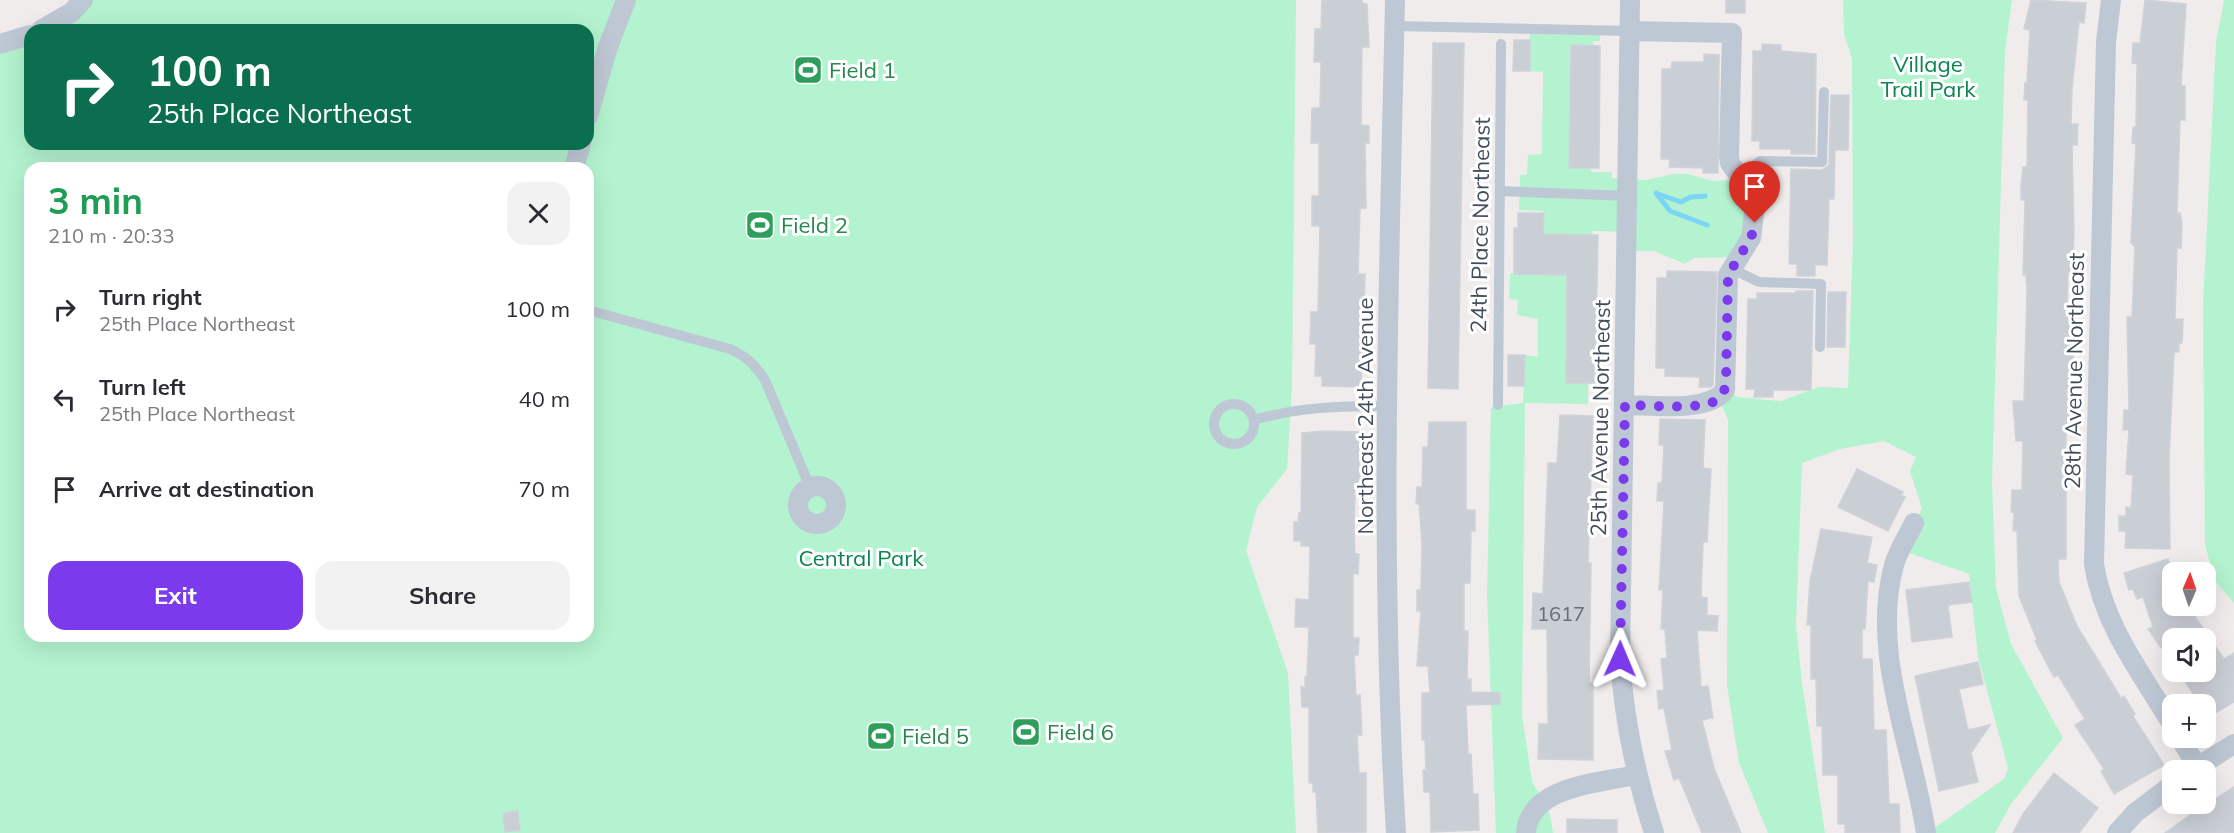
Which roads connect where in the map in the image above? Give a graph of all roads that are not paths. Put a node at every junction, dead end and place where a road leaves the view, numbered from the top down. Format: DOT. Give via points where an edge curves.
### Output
graph roads {
  1 [pos="83,0"];
  2 [pos="626,0"];
  3 [pos="1395,0"];
  4 [pos="1630,0"];
  5 [pos="2111,0"];
  6 [pos="51,24"];
  7 [pos="1395,26"];
  8 [pos="1629,31"];
  9 [pos="24,36"];
  10 [pos="0,44"];
  11 [pos="1501,44"];
  12 [pos="1824,92"];
  13 [pos="594,95"];
  14 [pos="1741,177"];
  15 [pos="1500,191"];
  16 [pos="1627,196"];
  17 [pos="1730,268"];
  18 [pos="594,312"];
  19 [pos="1820,347"];
  20 [pos="1498,405"];
  21 [pos="1625,405"];
  22 [pos="1388,406"];
  23 [pos="1254,420"];
  24 [pos="810,487"];
  25 [pos="1914,523"];
  26 [pos="2162,708"];
  27 [pos="2234,744"];
  28 [pos="2207,760"];
  29 [pos="1636,775"];
  30 [pos="2162,793"];
  31 [pos="1396,833"];
  32 [pos="1526,833"];
  33 [pos="1654,833"];
  34 [pos="1926,833"];
  35 [pos="2117,833"];
  1 -- 6 [label="street"];
  2 -- 13 [label="street"];
  3 -- 7 [label="street, Northeast 24th Avenue"];
  4 -- 8 [label="street, 25th Avenue Northeast"];
  5 -- 26 [label="street, 28th Avenue Northeast" via="2106,42 2094,564 2104,606 2115,630"];
  7 -- 8 [label="lane"];
  7 -- 22 [label="street, Northeast 24th Avenue"];
  8 -- 14 [label="street" via="1732,33 1729,156"];
  8 -- 16 [label="street, 25th Avenue Northeast"];
  9 -- 10 [label="street"];
  11 -- 15 [label="lane, 24th Place Northeast"];
  12 -- 14 [label="lane" via="1822,162 1760,161"];
  14 -- 17 [label="street" via="1752,194 1755,223 1751,238"];
  15 -- 16 [label="lane"];
  15 -- 20 [label="lane, 24th Place Northeast"];
  16 -- 21 [label="street, 25th Avenue Northeast"];
  17 -- 19 [label="lane" via="1759,282 1821,284"];
  17 -- 21 [label="street" via="1726,382 1719,399 1701,405"];
  18 -- 24 [label="lane" via="730,349 756,365"];
  21 -- 29 [label="street, 25th Avenue Northeast" via="1620,659"];
  22 -- 23 [label="lane" via="1326,405"];
  22 -- 31 [label="street, Northeast 24th Avenue" via="1388,659"];
  25 -- 34 [label="street" via="1895,562 1887,639"];
  27 -- 28 [label="street"];
  29 -- 32 [label="street" via="1542,800 1531,812"];
  29 -- 33 [label="street, 25th Avenue Northeast"];
  30 -- 35 [label="street"];
}
